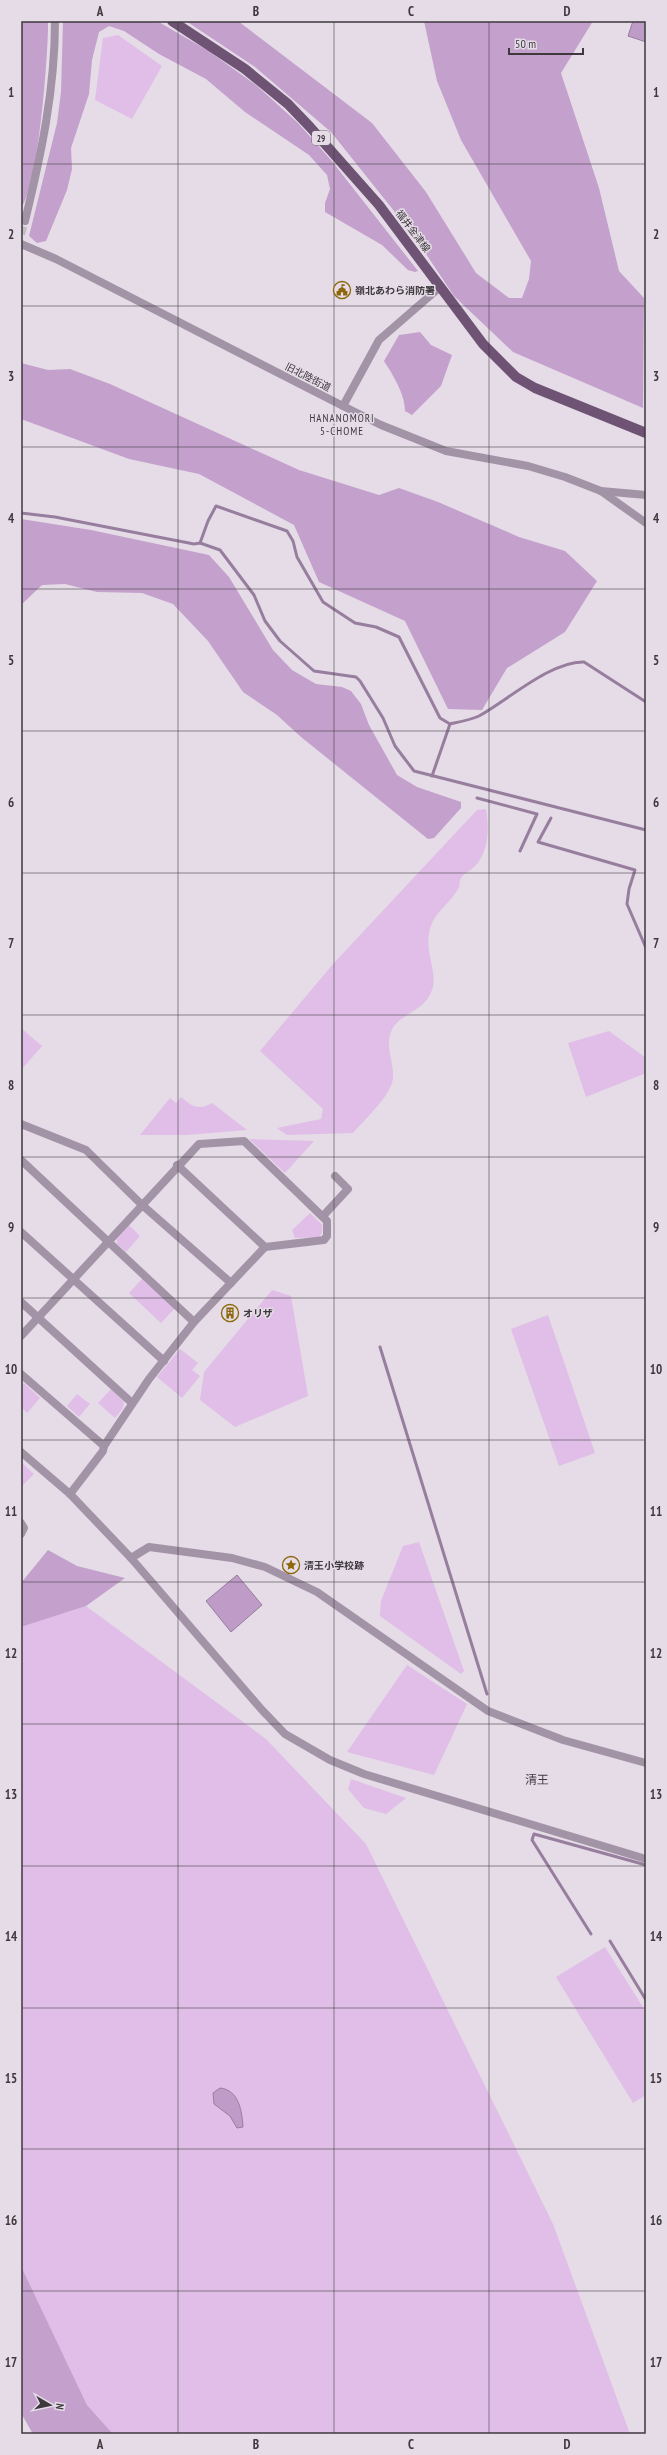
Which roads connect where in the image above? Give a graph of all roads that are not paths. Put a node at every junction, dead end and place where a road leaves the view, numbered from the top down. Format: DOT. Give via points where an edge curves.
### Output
graph roads {
  1 [pos="55,21"];
  2 [pos="172,21"];
  3 [pos="25,221"];
  4 [pos="21,244"];
  5 [pos="439,288"];
  6 [pos="343,406"];
  7 [pos="646,434"];
  8 [pos="601,491"];
  9 [pos="646,495"];
  10 [pos="646,523"];
  11 [pos="21,1124"];
  12 [pos="21,1160"];
  13 [pos="177,1165"];
  14 [pos="335,1176"];
  15 [pos="141,1204"];
  16 [pos="323,1216"];
  17 [pos="21,1232"];
  18 [pos="108,1241"];
  19 [pos="265,1247"];
  20 [pos="73,1279"];
  21 [pos="231,1283"];
  22 [pos="21,1302"];
  23 [pos="38,1318"];
  24 [pos="194,1322"];
  25 [pos="21,1336"];
  26 [pos="164,1361"];
  27 [pos="21,1374"];
  28 [pos="132,1403"];
  29 [pos="104,1446"];
  30 [pos="21,1452"];
  31 [pos="70,1494"];
  32 [pos="21,1523"];
  33 [pos="21,1534"];
  34 [pos="131,1558"];
  35 [pos="646,1763"];
  36 [pos="646,1859"];
  1 -- 3 [label="street" via="51,95 43,145"];
  2 -- 5 [label="main road, 福井金津線 / 29" via="245,68 293,110 333,150 374,200"];
  4 -- 6 [label="street, 旧北陸街道" via="56,259"];
  5 -- 6 [label="street" via="380,340"];
  5 -- 7 [label="main road, 福井金津線 / 29" via="483,344 525,384"];
  6 -- 8 [label="street, 旧北陸街道" via="381,425 446,451 528,466"];
  8 -- 9 [label="street, 旧北陸街道"];
  8 -- 10 [label="street, 旧北陸街道"];
  11 -- 15 [label="street" via="86,1150"];
  12 -- 18 [label="street"];
  13 -- 15 [label="street"];
  13 -- 16 [label="street" via="199,1144 244,1141"];
  13 -- 19 [label="street"];
  14 -- 16 [label="street" via="348,1189"];
  15 -- 18 [label="street"];
  15 -- 21 [label="street"];
  16 -- 19 [label="street" via="327,1221 327,1236 324,1240"];
  17 -- 20 [label="street"];
  18 -- 20 [label="street"];
  18 -- 24 [label="street"];
  19 -- 21 [label="street"];
  20 -- 23 [label="street"];
  20 -- 26 [label="street"];
  21 -- 24 [label="street"];
  22 -- 23 [label="street"];
  23 -- 25 [label="street"];
  23 -- 28 [label="street"];
  24 -- 26 [label="street"];
  26 -- 28 [label="street"];
  27 -- 29 [label="street"];
  28 -- 29 [label="street"];
  29 -- 31 [label="street" via="103,1451"];
  30 -- 31 [label="street"];
  31 -- 34 [label="street"];
  32 -- 33 [label="street" via="24,1528"];
  34 -- 35 [label="street" via="149,1547 232,1558 265,1568 317,1592 488,1711 562,1740"];
  34 -- 36 [label="street" via="285,1734 330,1760 364,1774"];
}
